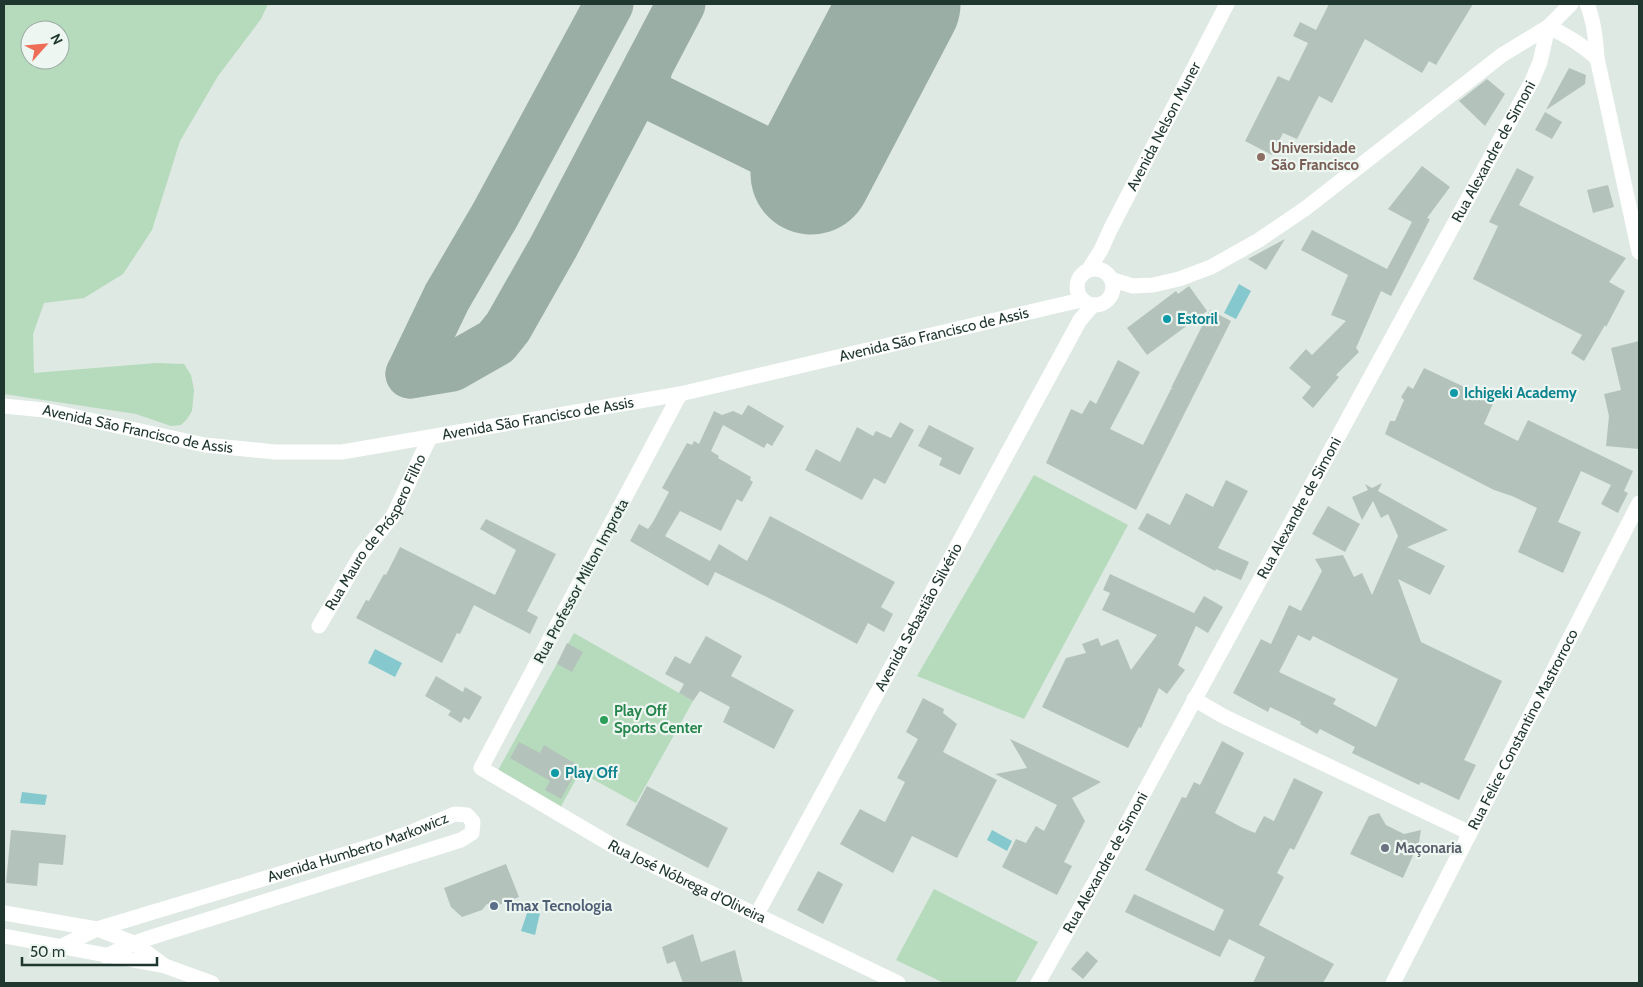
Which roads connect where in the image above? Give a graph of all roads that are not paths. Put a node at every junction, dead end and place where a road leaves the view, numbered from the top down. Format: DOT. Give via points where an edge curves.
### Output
graph roads {
  1 [pos="1227,4"];
  2 [pos="1571,4"];
  3 [pos="1587,4"];
  4 [pos="1548,27"];
  5 [pos="1597,58"];
  6 [pos="1102,250"];
  7 [pos="1639,252"];
  8 [pos="1089,269"];
  9 [pos="1110,276"];
  10 [pos="1081,301"];
  11 [pos="680,394"];
  12 [pos="4,406"];
  13 [pos="430,437"];
  14 [pos="1638,507"];
  15 [pos="319,626"];
  16 [pos="1194,700"];
  17 [pos="481,768"];
  18 [pos="1470,833"];
  19 [pos="4,913"];
  20 [pos="757,914"];
  21 [pos="97,929"];
  22 [pos="4,936"];
  23 [pos="134,943"];
  24 [pos="62,946"];
  25 [pos="106,956"];
  26 [pos="165,966"];
  27 [pos="212,983"];
  28 [pos="898,983"];
  29 [pos="1038,983"];
  30 [pos="1393,983"];
  1 -- 6 [label="street, Avenida Nelson Muner"];
  2 -- 4 [label="street"];
  3 -- 5 [label="street" via="1596,37"];
  4 -- 5 [label="street" via="1583,45"];
  4 -- 9 [label="street" via="1502,55 1306,208 1259,240 1211,267 1179,279 1133,286"];
  4 -- 16 [label="street, Rua Alexandre de Simoni" via="1532,81"];
  5 -- 7 [label="street"];
  6 -- 8 [label="street, Avenida Nelson Muner"];
  6 -- 9 [label="street" via="1102,259"];
  8 -- 9 [label="street" via="1099,268"];
  8 -- 10 [label="street" via="1077,284"];
  9 -- 10 [label="street" via="1114,289 1110,298 1102,304"];
  10 -- 11 [label="street, Avenida São Francisco de Assis"];
  10 -- 20 [label="street, Avenida Sebastião Silvério" via="1080,320"];
  11 -- 13 [label="street, Avenida São Francisco de Assis"];
  11 -- 17 [label="street, Rua Professor Milton Improta"];
  12 -- 13 [label="street, Avenida São Francisco de Assis" via="44,410 206,445 275,452 342,452"];
  13 -- 15 [label="street, Rua Mauro de Próspero Filho" via="393,516 361,555"];
  14 -- 18 [label="street, Rua Felice Constantino Mastrorroco"];
  16 -- 18 [label="street"];
  16 -- 29 [label="street, Rua Alexandre de Simoni"];
  17 -- 20 [label="street, Rua José Nóbrega d'Oliveira" via="615,847"];
  18 -- 30 [label="street, Rua Felice Constantino Mastrorroco"];
  19 -- 21 [label="street"];
  20 -- 28 [label="street, Rua José Nóbrega d'Oliveira"];
  21 -- 23 [label="street"];
  21 -- 23 [label="street, Avenida Humberto Markowicz" via="372,846 455,814 467,815 473,822 472,833 461,840"];
  21 -- 24 [label="street, Avenida Humberto Markowicz"];
  22 -- 24 [label="street"];
  23 -- 25 [label="street, Avenida Humberto Markowicz"];
  23 -- 26 [label="street"];
  24 -- 25 [label="street"];
  25 -- 26 [label="street"];
  26 -- 27 [label="street"];
}
